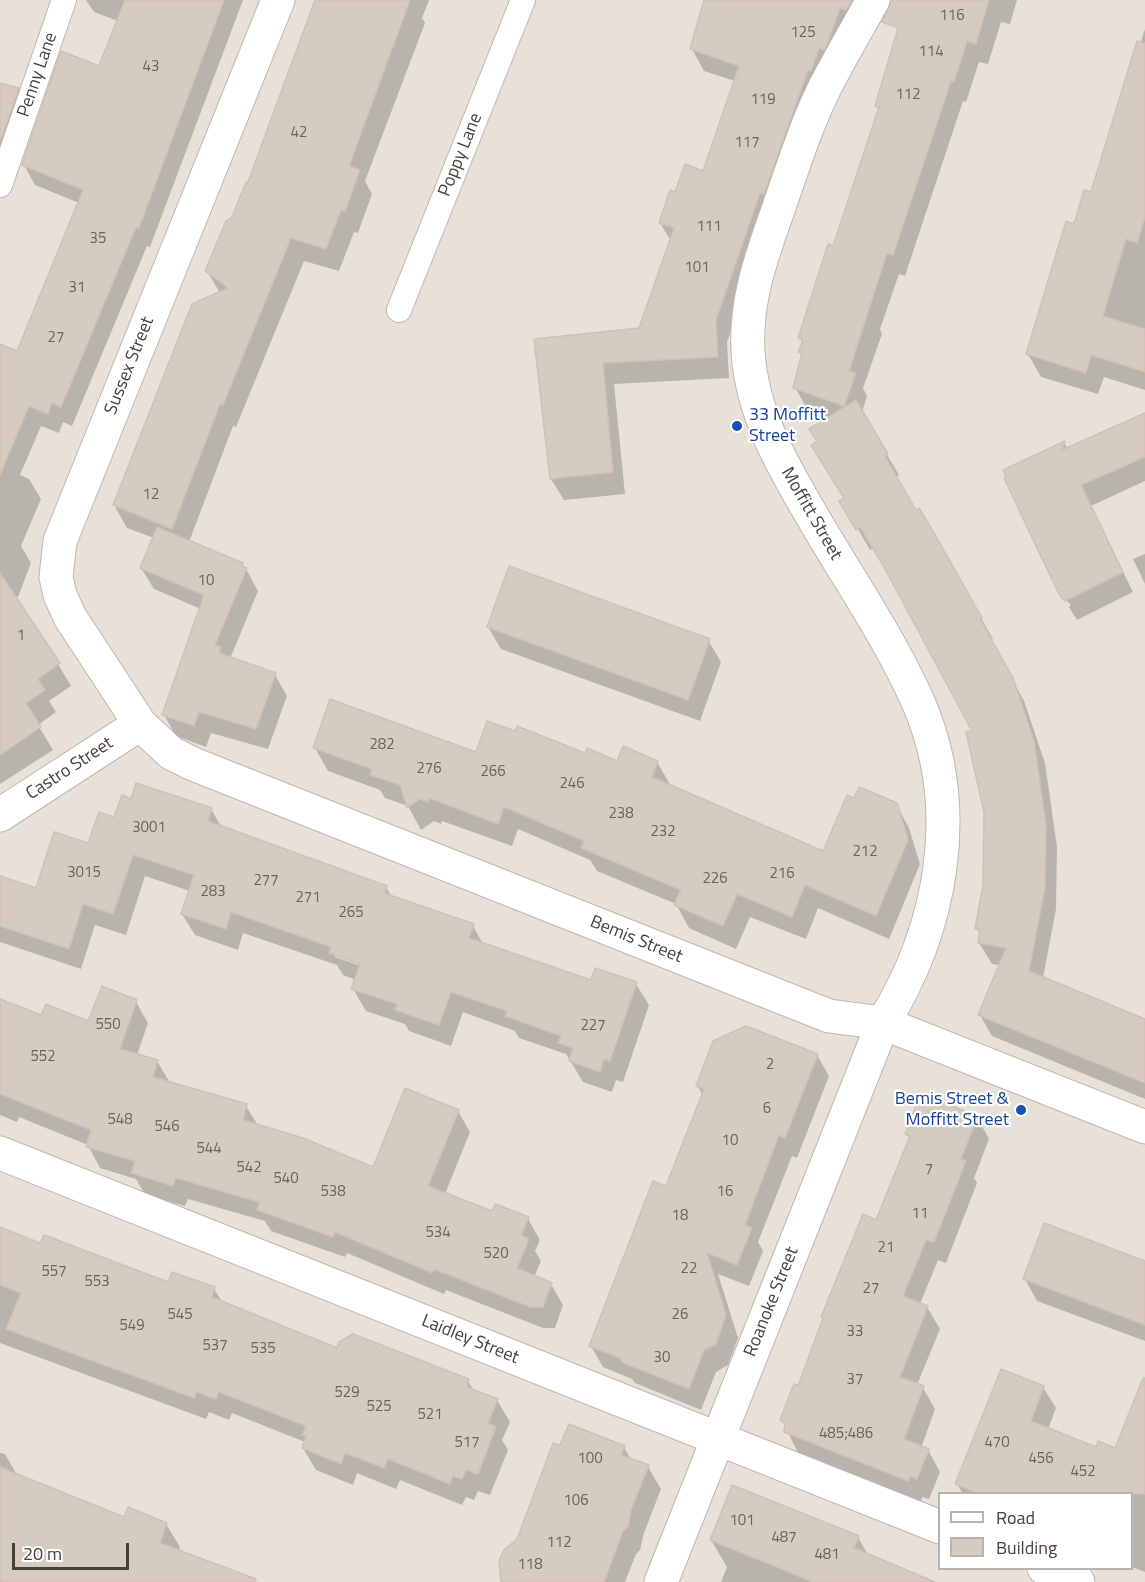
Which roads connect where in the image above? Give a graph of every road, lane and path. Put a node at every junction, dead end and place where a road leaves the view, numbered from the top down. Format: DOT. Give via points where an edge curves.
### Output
graph roads {
  1 [pos="64,0"];
  2 [pos="278,0"];
  3 [pos="523,0"];
  4 [pos="873,0"];
  5 [pos="0,185"];
  6 [pos="399,310"];
  7 [pos="140,724"];
  8 [pos="0,815"];
  9 [pos="883,1023"];
  10 [pos="1145,1127"];
  11 [pos="0,1153"];
  12 [pos="718,1439"];
  13 [pos="938,1527"];
  14 [pos="1047,1570"];
  15 [pos="661,1582"];
  16 [pos="1078,1582"];
  1 -- 5 [label="lane, Penny Lane"];
  2 -- 7 [label="street, Sussex Street" via="56,557 60,595 70,616"];
  3 -- 6 [label="lane, Poppy Lane"];
  4 -- 9 [label="street, Moffitt Street" via="816,107 762,254 747,318 754,393 765,429 782,465 901,667 920,706 942,787 944,831 928,924 902,993"];
  7 -- 8 [label="street, Castro Street"];
  7 -- 9 [label="street, Bemis Street" via="171,753 193,764 829,1016"];
  9 -- 10 [label="street, Bemis Street"];
  9 -- 12 [label="street, Roanoke Street"];
  11 -- 12 [label="street, Laidley Street"];
  12 -- 13 [label="street, Laidley Street"];
  12 -- 15 [label="street, Roanoke Street"];
  14 -- 16 [label="street"];
}
